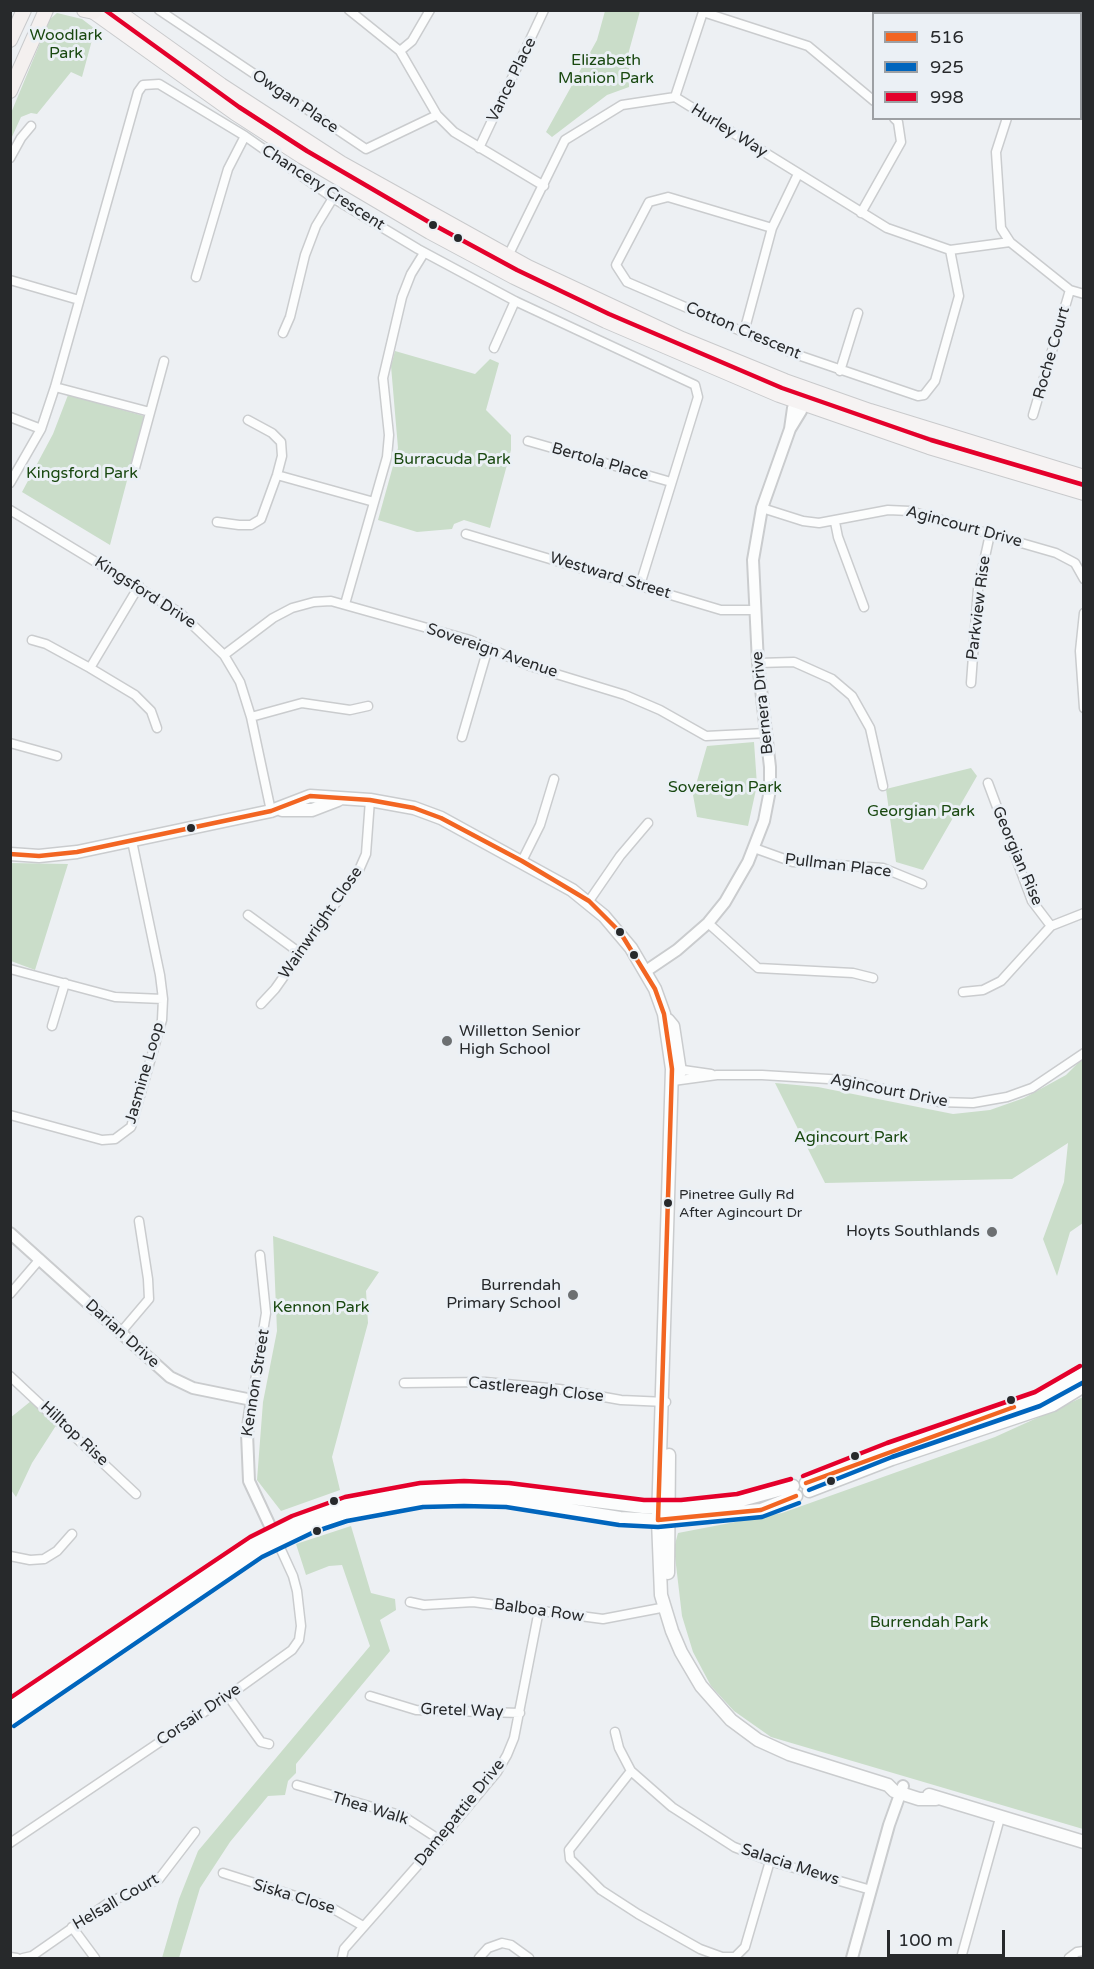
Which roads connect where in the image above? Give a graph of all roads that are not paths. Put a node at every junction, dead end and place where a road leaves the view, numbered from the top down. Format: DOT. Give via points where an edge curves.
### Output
graph roads {
  1 [pos="116,10"];
  2 [pos="159,10"];
  3 [pos="349,10"];
  4 [pos="430,10"];
  5 [pos="544,10"];
  6 [pos="90,11"];
  7 [pos="47,13"];
  8 [pos="21,14"];
  9 [pos="10,40"];
  10 [pos="400,51"];
  11 [pos="10,91"];
  12 [pos="675,97"];
  13 [pos="872,100"];
  14 [pos="437,115"];
  15 [pos="896,120"];
  16 [pos="1007,120"];
  17 [pos="31,126"];
  18 [pos="245,136"];
  19 [pos="479,148"];
  20 [pos="10,158"];
  21 [pos="798,174"];
  22 [pos="544,186"];
  23 [pos="333,198"];
  24 [pos="861,213"];
  25 [pos="772,228"];
  26 [pos="1010,242"];
  27 [pos="950,250"];
  28 [pos="424,253"];
  29 [pos="508,256"];
  30 [pos="483,261"];
  31 [pos="196,277"];
  32 [pos="514,277"];
  33 [pos="10,280"];
  34 [pos="1070,291"];
  35 [pos="1083,294"];
  36 [pos="79,300"];
  37 [pos="515,301"];
  38 [pos="858,313"];
  39 [pos="744,332"];
  40 [pos="283,333"];
  41 [pos="494,348"];
  42 [pos="164,361"];
  43 [pos="840,371"];
  44 [pos="763,372"];
  45 [pos="55,387"];
  46 [pos="824,395"];
  47 [pos="800,403"];
  48 [pos="150,412"];
  49 [pos="1033,415"];
  50 [pos="10,417"];
  51 [pos="248,420"];
  52 [pos="41,429"];
  53 [pos="528,441"];
  54 [pos="135,468"];
  55 [pos="277,475"];
  56 [pos="1083,477"];
  57 [pos="671,482"];
  58 [pos="10,483"];
  59 [pos="1083,493"];
  60 [pos="374,502"];
  61 [pos="762,508"];
  62 [pos="10,510"];
  63 [pos="217,522"];
  64 [pos="835,522"];
  65 [pos="466,534"];
  66 [pos="990,534"];
  67 [pos="1083,579"];
  68 [pos="640,585"];
  69 [pos="140,586"];
  70 [pos="345,604"];
  71 [pos="864,607"];
  72 [pos="755,610"];
  73 [pos="1083,613"];
  74 [pos="32,640"];
  75 [pos="488,648"];
  76 [pos="224,655"];
  77 [pos="758,663"];
  78 [pos="90,668"];
  79 [pos="971,683"];
  80 [pos="368,706"];
  81 [pos="1083,708"];
  82 [pos="251,717"];
  83 [pos="157,728"];
  84 [pos="766,733"];
  85 [pos="462,737"];
  86 [pos="10,743"];
  87 [pos="57,756"];
  88 [pos="554,778"];
  89 [pos="988,783"];
  90 [pos="883,786"];
  91 [pos="370,800"];
  92 [pos="271,811"];
  93 [pos="648,824"];
  94 [pos="132,841"];
  95 [pos="754,848"];
  96 [pos="10,854"];
  97 [pos="522,861"];
  98 [pos="922,884"];
  99 [pos="589,902"];
  100 [pos="1083,913"];
  101 [pos="248,915"];
  102 [pos="708,923"];
  103 [pos="1051,926"];
  104 [pos="300,952"];
  105 [pos="10,969"];
  106 [pos="646,971"];
  107 [pos="873,978"];
  108 [pos="65,983"];
  109 [pos="963,992"];
  110 [pos="163,999"];
  111 [pos="261,1004"];
  112 [pos="52,1026"];
  113 [pos="1083,1053"];
  114 [pos="676,1075"];
  115 [pos="10,1115"];
  116 [pos="138,1221"];
  117 [pos="10,1233"];
  118 [pos="260,1255"];
  119 [pos="40,1259"];
  120 [pos="10,1294"];
  121 [pos="121,1332"];
  122 [pos="1083,1373"];
  123 [pos="10,1376"];
  124 [pos="404,1383"];
  125 [pos="1083,1386"];
  126 [pos="252,1400"];
  127 [pos="665,1402"];
  128 [pos="852,1470"];
  129 [pos="136,1494"];
  130 [pos="663,1514"];
  131 [pos="72,1534"];
  132 [pos="275,1537"];
  133 [pos="10,1556"];
  134 [pos="410,1602"];
  135 [pos="666,1607"];
  136 [pos="539,1610"];
  137 [pos="228,1696"];
  138 [pos="370,1696"];
  139 [pos="10,1707"];
  140 [pos="520,1713"];
  141 [pos="10,1720"];
  142 [pos="615,1732"];
  143 [pos="269,1744"];
  144 [pos="631,1770"];
  145 [pos="297,1785"];
  146 [pos="896,1788"];
  147 [pos="1000,1818"];
  148 [pos="195,1832"];
  149 [pos="440,1840"];
  150 [pos="1083,1842"];
  151 [pos="10,1843"];
  152 [pos="770,1861"];
  153 [pos="223,1873"];
  154 [pos="871,1890"];
  155 [pos="363,1926"];
  156 [pos="72,1927"];
  157 [pos="1083,1951"];
  158 [pos="10,1957"];
  159 [pos="17,1959"];
  160 [pos="23,1959"];
  161 [pos="95,1959"];
  162 [pos="342,1959"];
  163 [pos="479,1959"];
  164 [pos="529,1959"];
  165 [pos="852,1959"];
  166 [pos="961,1959"];
  167 [pos="1070,1959"];
  1 -- 29 [label="main road" via="220,85 341,163"];
  2 -- 14 [label="street, Owgan Place" via="366,149"];
  3 -- 10 [label="street"];
  4 -- 10 [label="street" via="412,41"];
  5 -- 19 [label="street, Vance Place"];
  6 -- 30 [label="main road" via="303,157"];
  7 -- 11 [label="highway"];
  8 -- 9 [label="highway"];
  10 -- 14 [label="street"];
  12 -- 13 [label="street" via="703,12 808,46"];
  12 -- 21 [label="street, Hurley Way"];
  12 -- 22 [label="street, Hurley Way" via="622,105 565,140"];
  14 -- 19 [label="street"];
  15 -- 24 [label="street" via="901,142"];
  16 -- 26 [label="street" via="996,152 1001,228"];
  17 -- 20 [label="street"];
  18 -- 23 [label="street, Chancery Crescent"];
  18 -- 31 [label="street" via="228,169"];
  18 -- 36 [label="street, Chancery Crescent" via="159,84 143,85"];
  19 -- 22 [label="street"];
  21 -- 24 [label="street, Hurley Way"];
  21 -- 25 [label="street"];
  22 -- 29 [label="street, Hurley Way"];
  23 -- 28 [label="street, Chancery Crescent"];
  23 -- 40 [label="street" via="305,255"];
  24 -- 27 [label="street, Hurley Way" via="886,228"];
  25 -- 39 [label="street"];
  25 -- 39 [label="street, Cotton Crescent" via="668,197 649,202 616,265 627,282"];
  26 -- 27 [label="street, Hurley Way"];
  26 -- 34 [label="street"];
  27 -- 43 [label="street, Cotton Crescent" via="959,296 931,388 924,395 909,395"];
  28 -- 37 [label="street, Chancery Crescent"];
  28 -- 60 [label="street" via="402,297 383,378 388,448"];
  29 -- 30 [label="street"];
  29 -- 32 [label="street"];
  29 -- 44 [label="main road" via="651,325"];
  30 -- 32 [label="main road"];
  32 -- 47 [label="main road" via="676,352"];
  33 -- 36 [label="street"];
  34 -- 35 [label="street"];
  34 -- 49 [label="street, Roche Court"];
  36 -- 45 [label="street, Chancery Crescent"];
  37 -- 41 [label="street"];
  37 -- 57 [label="street, Chancery Crescent" via="696,385 698,397"];
  38 -- 43 [label="street"];
  39 -- 43 [label="street, Cotton Crescent"];
  42 -- 48 [label="street"];
  44 -- 46 [label="main road"];
  44 -- 47 [label="street" via="794,391"];
  45 -- 48 [label="street"];
  45 -- 52 [label="street, Chancery Crescent"];
  46 -- 47 [label="street"];
  46 -- 56 [label="main road"];
  47 -- 59 [label="main road"];
  47 -- 61 [label="street, Bernera Drive" via="793,408 790,429"];
  48 -- 54 [label="street"];
  50 -- 52 [label="street"];
  51 -- 55 [label="street" via="281,442"];
  52 -- 58 [label="street, Chancery Crescent"];
  53 -- 57 [label="street, Bertola Place"];
  55 -- 60 [label="street"];
  55 -- 63 [label="street" via="261,519 251,525"];
  57 -- 68 [label="street, Chancery Crescent"];
  60 -- 70 [label="street"];
  61 -- 64 [label="street, Agincourt Drive" via="803,521"];
  61 -- 72 [label="street, Bernera Drive" via="753,560"];
  62 -- 69 [label="street, Kingsford Drive"];
  64 -- 66 [label="street, Agincourt Drive" via="899,509"];
  64 -- 71 [label="street"];
  65 -- 68 [label="street, Westward Street"];
  66 -- 67 [label="street, Agincourt Drive" via="1068,558"];
  66 -- 79 [label="street, Parkview Rise" via="978,589"];
  68 -- 72 [label="street, Westward Street" via="721,610"];
  69 -- 76 [label="street, Kingsford Drive" via="193,623"];
  69 -- 78 [label="street"];
  70 -- 75 [label="street, Sovereign Avenue"];
  70 -- 76 [label="street, Sovereign Avenue" via="314,602 292,608"];
  72 -- 77 [label="street, Bernera Drive"];
  73 -- 81 [label="street"];
  74 -- 78 [label="street"];
  75 -- 84 [label="street, Sovereign Avenue" via="645,703 706,736"];
  75 -- 85 [label="street"];
  76 -- 82 [label="street, Kingsford Drive" via="240,682"];
  77 -- 84 [label="street, Bernera Drive"];
  77 -- 90 [label="street" via="794,662 832,679 852,696 870,728"];
  78 -- 83 [label="street" via="135,695 151,711"];
  80 -- 82 [label="street" via="350,710 302,703"];
  82 -- 92 [label="street, Kingsford Drive"];
  84 -- 95 [label="street, Bernera Drive" via="770,790"];
  86 -- 87 [label="street"];
  88 -- 97 [label="street" via="540,825"];
  89 -- 103 [label="street, Georgian Rise" via="1032,901"];
  91 -- 92 [label="main road" via="309,796"];
  91 -- 97 [label="main road" via="414,808 441,818"];
  91 -- 104 [label="street, Wainwright Close" via="366,854 359,870"];
  92 -- 94 [label="main road"];
  93 -- 99 [label="street" via="620,856"];
  94 -- 96 [label="main road" via="64,854"];
  94 -- 110 [label="street, Jasmine Loop"];
  95 -- 98 [label="street, Pullman Place" via="793,862 883,868"];
  95 -- 102 [label="street, Bernera Drive" via="725,903"];
  97 -- 99 [label="main road"];
  99 -- 106 [label="main road" via="620,932"];
  100 -- 103 [label="street"];
  101 -- 104 [label="street"];
  102 -- 106 [label="street, Bernera Drive"];
  102 -- 107 [label="street" via="758,968 853,973"];
  103 -- 109 [label="street" via="1001,981 983,990"];
  104 -- 111 [label="street, Wainwright Close"];
  105 -- 108 [label="street, Jasmine Loop"];
  106 -- 114 [label="main road" via="664,1014"];
  108 -- 110 [label="street, Jasmine Loop" via="116,997"];
  108 -- 112 [label="street"];
  110 -- 115 [label="street, Jasmine Loop" via="162,1020 135,1118 124,1135 102,1140"];
  113 -- 114 [label="street, Agincourt Drive" via="1032,1088 973,1103 931,1101 846,1080"];
  114 -- 127 [label="main road"];
  114 -- 130 [label="main road"];
  116 -- 121 [label="street" via="149,1299"];
  117 -- 119 [label="street, Darian Drive"];
  118 -- 126 [label="street, Kennon Street" via="266,1313"];
  119 -- 120 [label="street"];
  119 -- 121 [label="street, Darian Drive"];
  121 -- 126 [label="street, Darian Drive" via="181,1384"];
  122 -- 128 [label="main road" via="1038,1399"];
  123 -- 129 [label="street, Hilltop Rise"];
  124 -- 127 [label="street, Castlereagh Close" via="485,1382"];
  125 -- 128 [label="main road" via="1053,1405"];
  126 -- 132 [label="street, Kennon Street" via="247,1433 248,1472 255,1497"];
  127 -- 130 [label="main road"];
  128 -- 130 [label="main road" via="808,1487 799,1481 795,1491"];
  130 -- 132 [label="main road" via="508,1490 422,1490 347,1504"];
  130 -- 135 [label="main road" via="661,1595"];
  131 -- 133 [label="street" via="44,1559"];
  132 -- 137 [label="street, Corsair Drive" via="297,1591 301,1626 298,1640 283,1658"];
  132 -- 139 [label="main road" via="219,1564"];
  132 -- 141 [label="main road"];
  134 -- 136 [label="street, Balboa Row" via="473,1602"];
  135 -- 136 [label="street, Balboa Row" via="603,1619"];
  135 -- 146 [label="main road" via="681,1652 694,1676 731,1720 758,1740 789,1754"];
  136 -- 140 [label="street, Damepattie Drive"];
  137 -- 143 [label="street" via="261,1742"];
  137 -- 151 [label="street, Corsair Drive"];
  138 -- 140 [label="street, Gretel Way" via="416,1710"];
  140 -- 149 [label="street, Damepattie Drive" via="514,1738 497,1772"];
  142 -- 144 [label="street, Salacia Mews"];
  144 -- 152 [label="street, Salacia Mews" via="672,1807 734,1847"];
  144 -- 152 [label="street" via="569,1850 570,1859 601,1890 700,1949 722,1958 735,1957 745,1947"];
  145 -- 149 [label="street, Thea Walk" via="403,1816"];
  146 -- 147 [label="main road" via="919,1799 936,1799"];
  146 -- 154 [label="street"];
  147 -- 150 [label="main road"];
  147 -- 166 [label="street"];
  148 -- 156 [label="street, Helsall Court" via="159,1879 108,1903"];
  149 -- 155 [label="street, Damepattie Drive"];
  152 -- 154 [label="street, Salacia Mews"];
  153 -- 155 [label="street, Siska Close" via="330,1906"];
  154 -- 165 [label="street"];
  155 -- 162 [label="street, Damepattie Drive" via="344,1949"];
  156 -- 160 [label="street, Helsall Court"];
  156 -- 161 [label="street"];
  157 -- 167 [label="street"];
  158 -- 159 [label="street"];
  163 -- 164 [label="street" via="488,1948 502,1943"];
}
